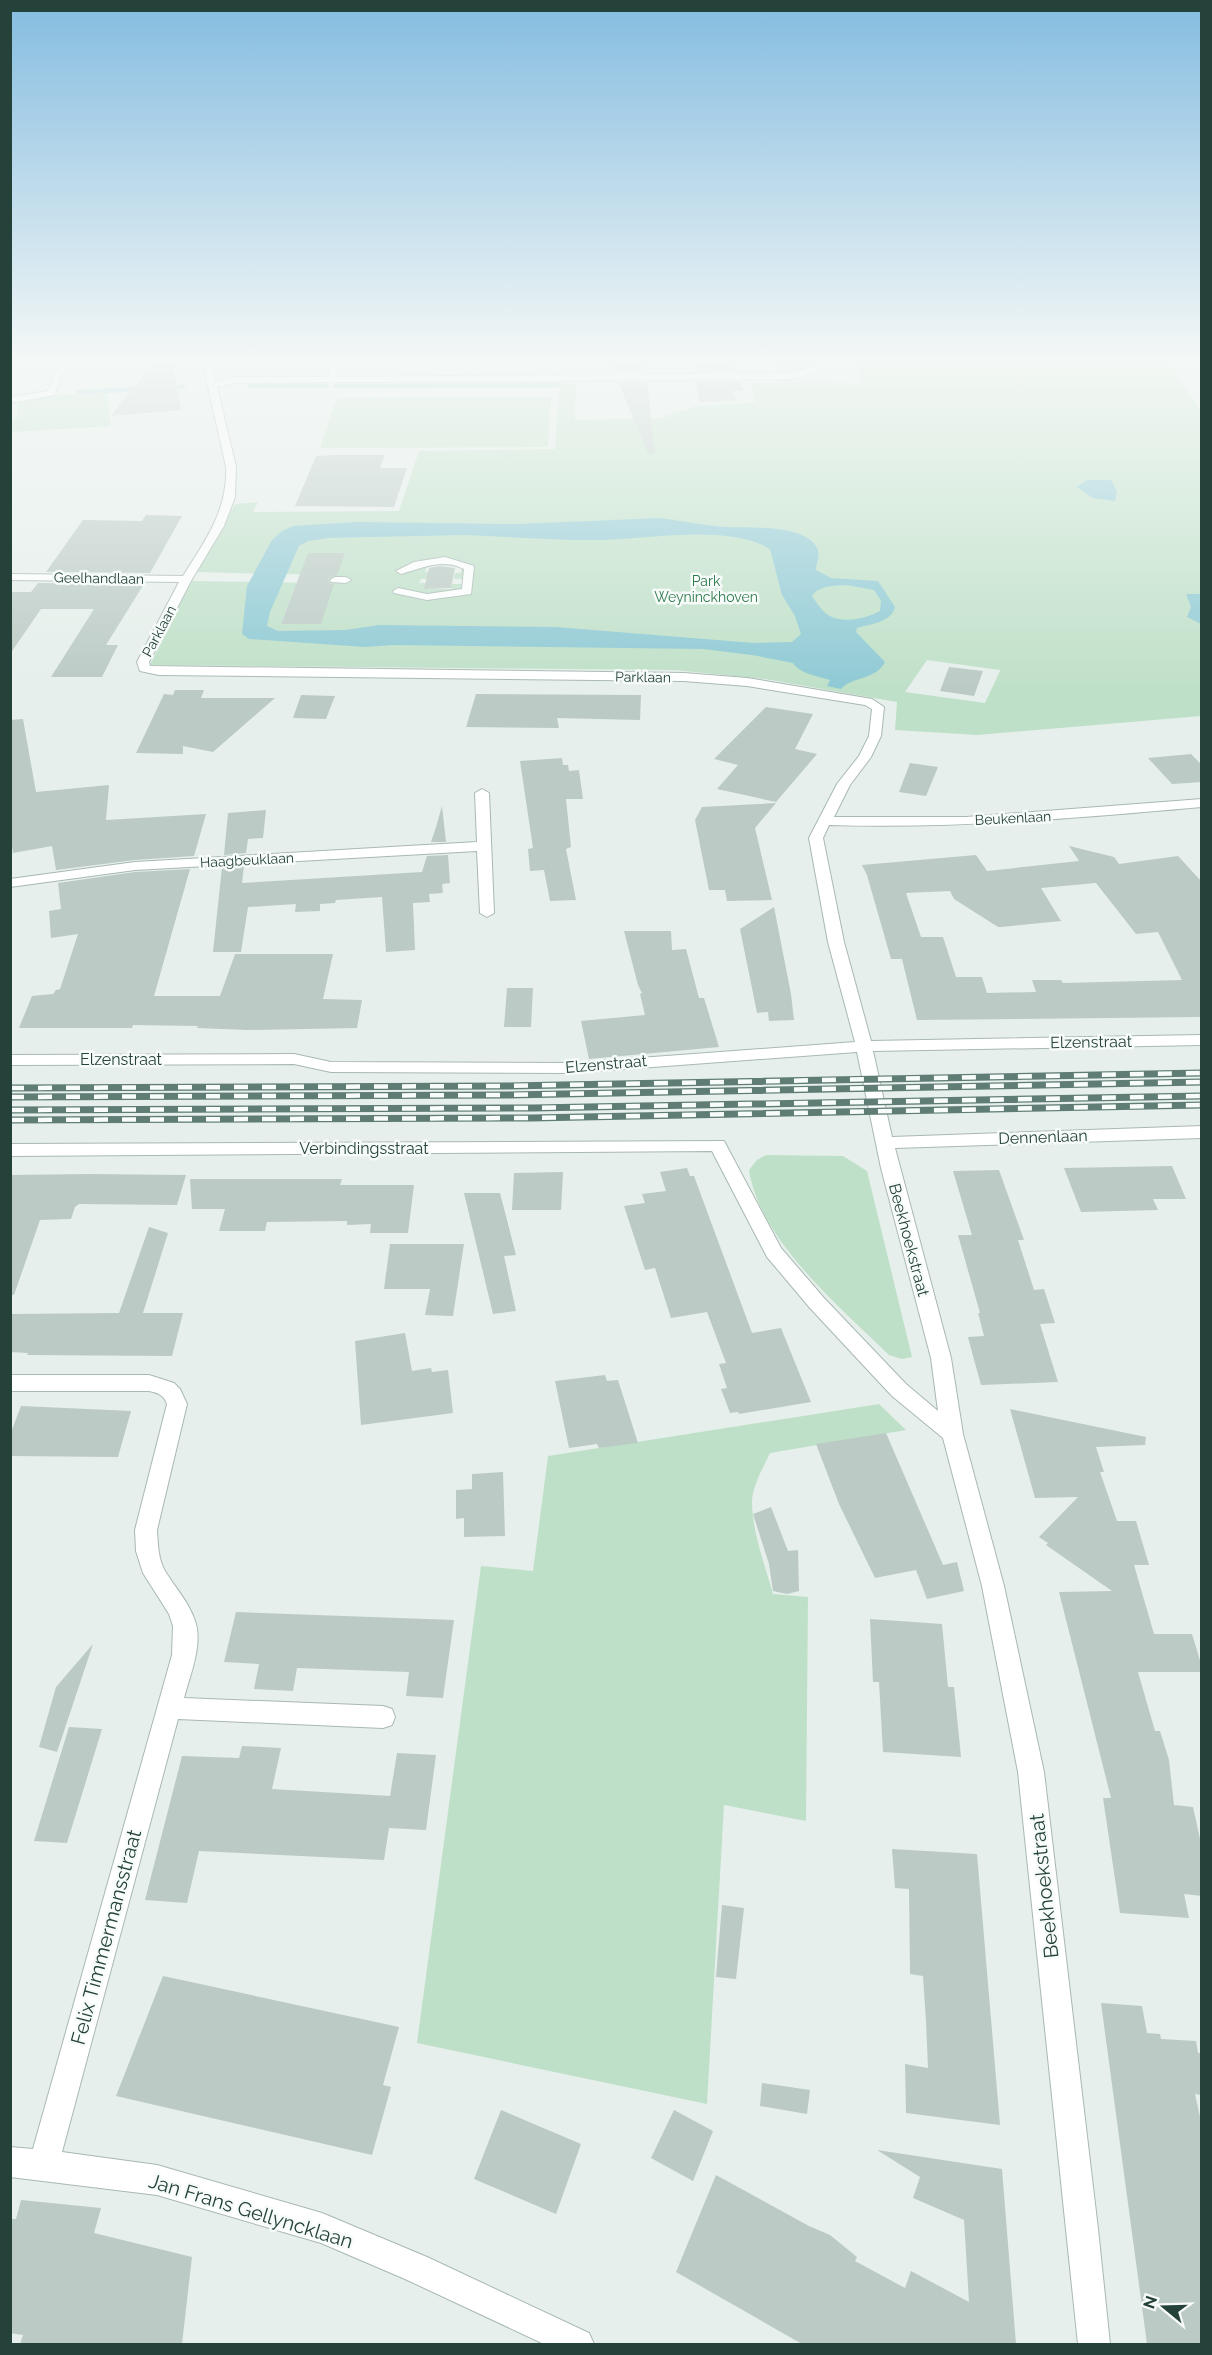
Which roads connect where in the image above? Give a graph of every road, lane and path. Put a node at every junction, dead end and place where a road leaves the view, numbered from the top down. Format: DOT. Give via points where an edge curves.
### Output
graph roads {
  1 [pos="231,470"];
  2 [pos="401,570"];
  3 [pos="10,577"];
  4 [pos="187,579"];
  5 [pos="398,591"];
  6 [pos="482,793"];
  7 [pos="1202,803"];
  8 [pos="824,821"];
  9 [pos="484,846"];
  10 [pos="10,883"];
  11 [pos="487,914"];
  12 [pos="1202,1040"];
  13 [pos="864,1046"];
  14 [pos="10,1060"];
  15 [pos="1202,1132"];
  16 [pos="884,1143"];
  17 [pos="10,1150"];
  18 [pos="10,1383"];
  19 [pos="952,1434"];
  20 [pos="169,1708"];
  21 [pos="383,1717"];
  22 [pos="10,2162"];
  23 [pos="43,2166"];
  24 [pos="578,2344"];
  25 [pos="1094,2344"];
  1 -- 4 [label="street" via="230,500 222,520"];
  2 -- 5 [label="street" via="419,562 459,562 470,568 467,592 427,597"];
  3 -- 4 [label="street, Geelhandlaan"];
  4 -- 8 [label="street, Parklaan" via="142,662 144,668 684,677 747,682 868,702 878,707 875,736"];
  6 -- 9 [label="street"];
  7 -- 8 [label="street, Beukenlaan" via="1038,818 888,824"];
  8 -- 13 [label="street, Parklaan" via="816,838 836,942"];
  9 -- 10 [label="street, Haagbeuklaan" via="135,866"];
  9 -- 11 [label="street"];
  12 -- 13 [label="street, Elzenstraat"];
  13 -- 14 [label="street, Elzenstraat" via="572,1068 331,1067 294,1059"];
  13 -- 16 [label="street, Beekhoekstraat"];
  15 -- 16 [label="street, Dennenlaan"];
  16 -- 19 [label="street, Beekhoekstraat" via="941,1358"];
  17 -- 19 [label="street, Verbindingsstraat" via="718,1145 774,1252 899,1390"];
  18 -- 20 [label="street, Felix Timmermansstraat" via="149,1383 165,1386 174,1393 177,1404 146,1530 153,1573 179,1610 185,1626 184,1655"];
  19 -- 25 [label="street, Beekhoekstraat" via="993,1586 1031,1772"];
  20 -- 21 [label="street"];
  20 -- 23 [label="street, Felix Timmermansstraat"];
  22 -- 23 [label="street, Jan Frans Gellyncklaan"];
  23 -- 24 [label="street, Jan Frans Gellyncklaan" via="157,2180 322,2228"];
}
